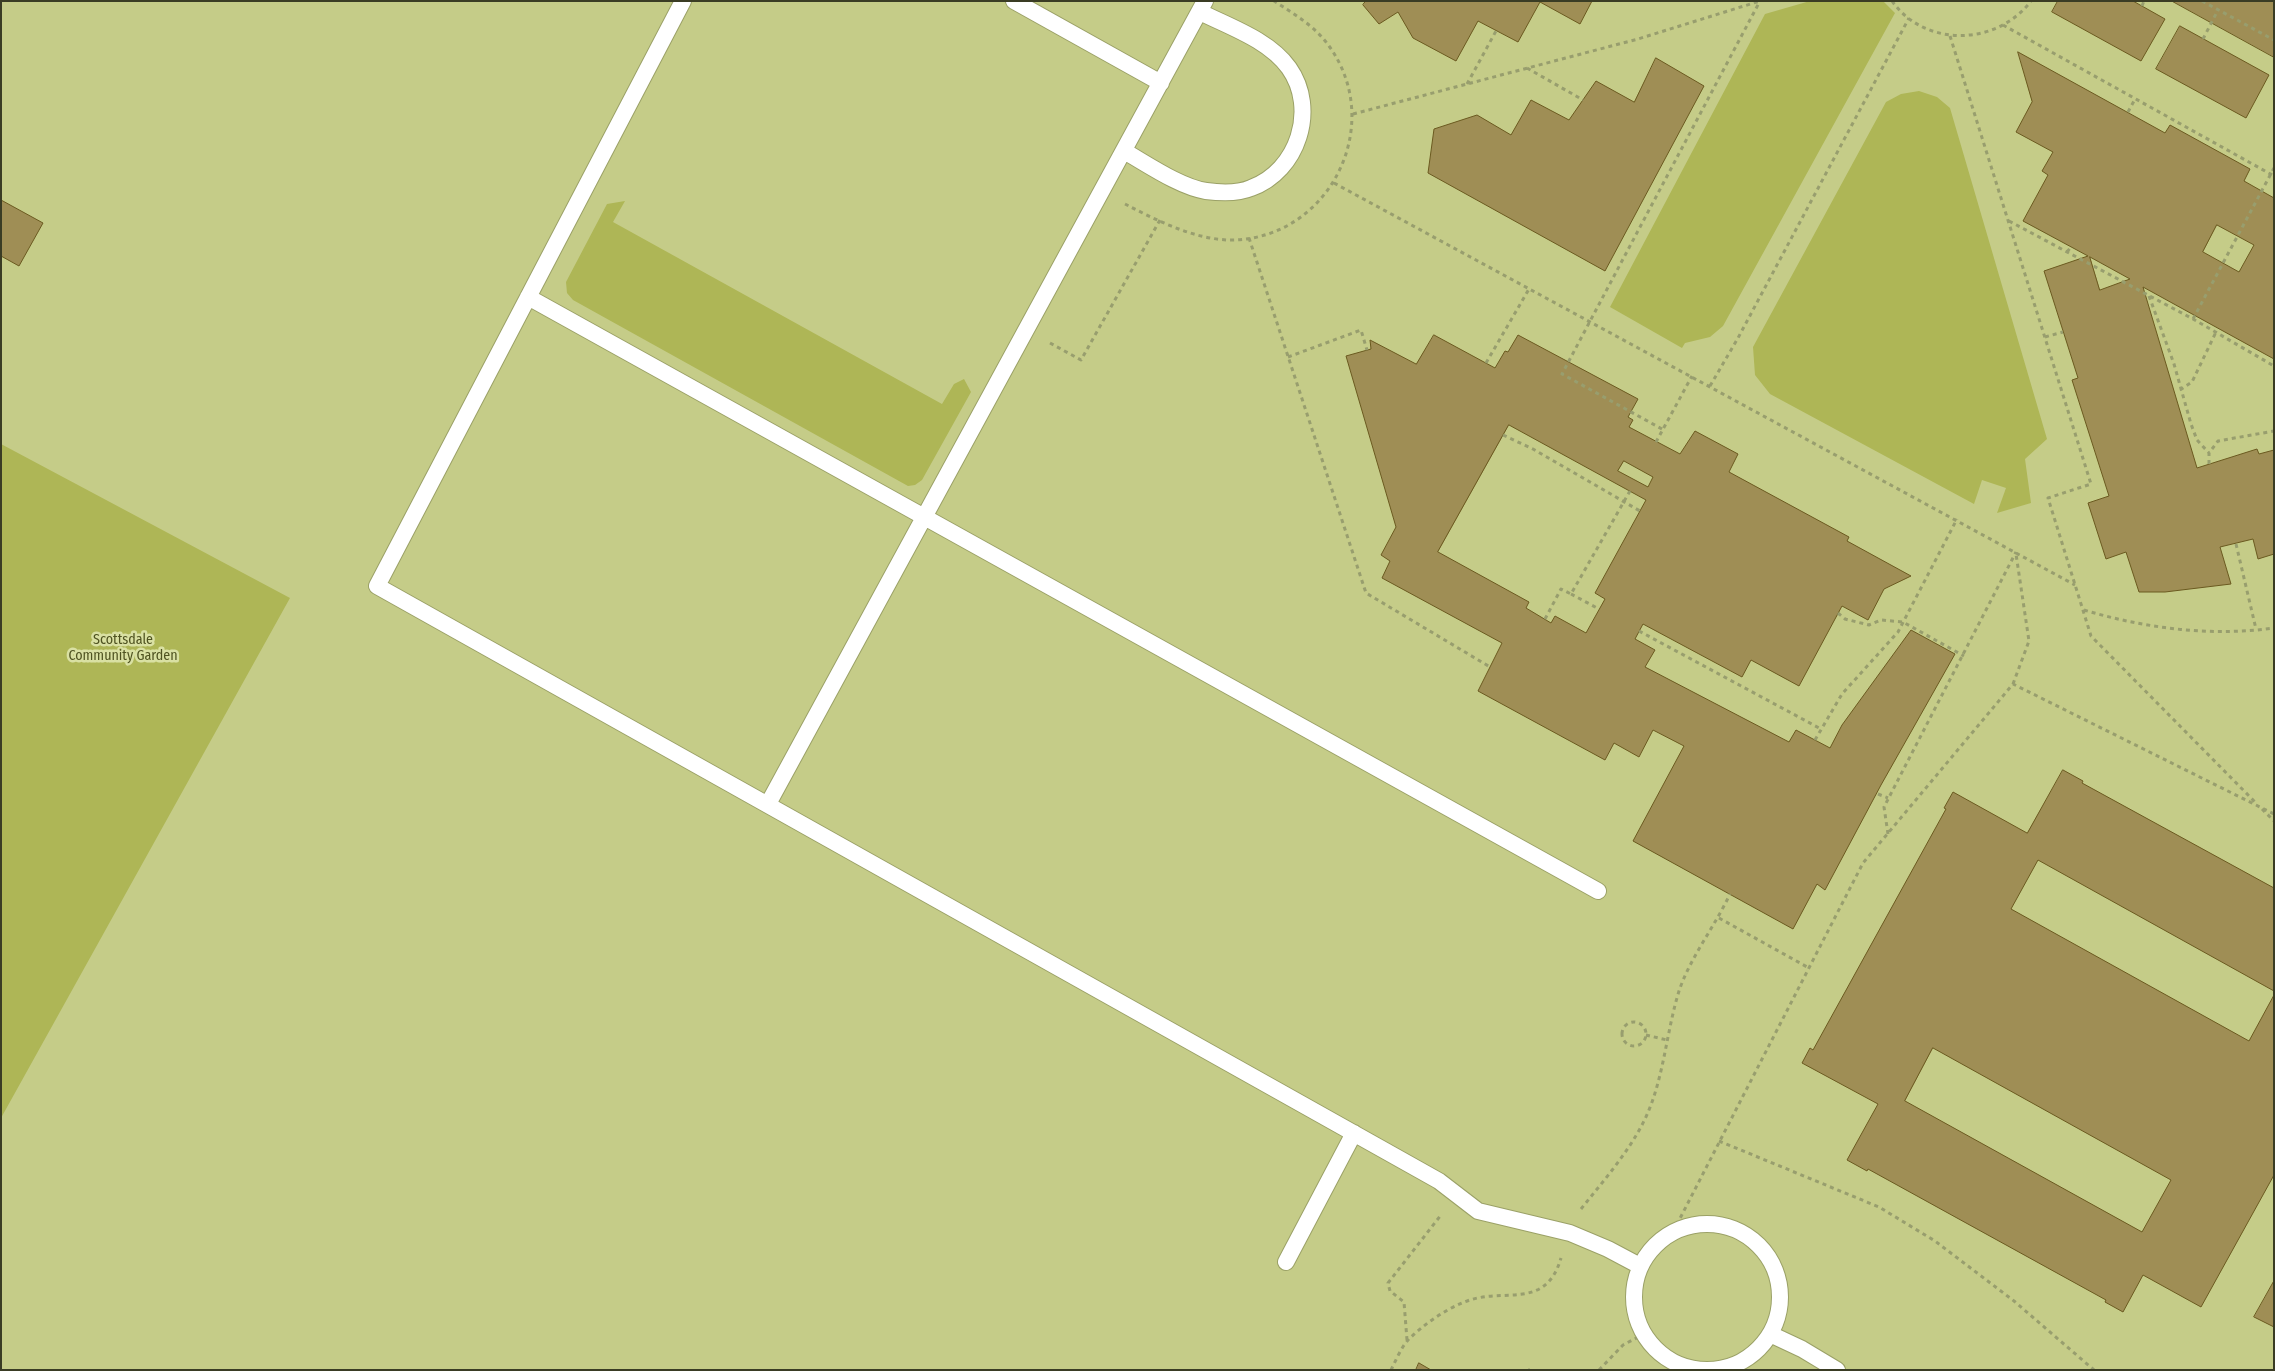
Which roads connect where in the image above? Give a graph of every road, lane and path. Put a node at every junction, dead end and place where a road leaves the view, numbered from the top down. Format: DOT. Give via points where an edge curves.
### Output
graph roads {
  1 [pos="683,1"];
  2 [pos="1014,1"];
  3 [pos="1760,1"];
  4 [pos="1892,1"];
  5 [pos="2031,1"];
  6 [pos="2144,1"];
  7 [pos="2202,1"];
  8 [pos="2142,6"];
  9 [pos="1202,7"];
  10 [pos="2218,10"];
  11 [pos="1909,18"];
  12 [pos="2003,25"];
  13 [pos="1496,31"];
  14 [pos="1950,36"];
  15 [pos="2203,39"];
  16 [pos="2274,40"];
  17 [pos="1526,68"];
  18 [pos="1161,83"];
  19 [pos="1467,84"];
  20 [pos="2135,99"];
  21 [pos="1583,100"];
  22 [pos="2128,112"];
  23 [pos="1353,114"];
  24 [pos="1124,151"];
  25 [pos="2274,168"];
  26 [pos="2272,175"];
  27 [pos="1334,183"];
  28 [pos="1160,220"];
  29 [pos="2008,220"];
  30 [pos="1249,238"];
  31 [pos="2071,247"];
  32 [pos="2067,252"];
  33 [pos="1529,289"];
  34 [pos="2149,296"];
  35 [pos="528,297"];
  36 [pos="2193,319"];
  37 [pos="1591,322"];
  38 [pos="1027,329"];
  39 [pos="2063,332"];
  40 [pos="2216,332"];
  41 [pos="2045,336"];
  42 [pos="1367,350"];
  43 [pos="1288,357"];
  44 [pos="1486,364"];
  45 [pos="2274,366"];
  46 [pos="1692,376"];
  47 [pos="1710,386"];
  48 [pos="2180,390"];
  49 [pos="1662,430"];
  50 [pos="2274,431"];
  51 [pos="1503,435"];
  52 [pos="1656,442"];
  53 [pos="2209,453"];
  54 [pos="2209,464"];
  55 [pos="1630,491"];
  56 [pos="1624,502"];
  57 [pos="1640,511"];
  58 [pos="925,518"];
  59 [pos="1957,519"];
  60 [pos="2236,544"];
  61 [pos="2016,552"];
  62 [pos="2075,585"];
  63 [pos="1571,594"];
  64 [pos="1599,609"];
  65 [pos="2083,610"];
  66 [pos="1838,613"];
  67 [pos="1545,619"];
  68 [pos="1903,622"];
  69 [pos="2274,628"];
  70 [pos="2256,629"];
  71 [pos="1639,631"];
  72 [pos="1964,656"];
  73 [pos="1490,667"];
  74 [pos="2012,684"];
  75 [pos="1821,729"];
  76 [pos="1815,740"];
  77 [pos="1878,794"];
  78 [pos="1888,798"];
  79 [pos="768,804"];
  80 [pos="2259,806"];
  81 [pos="2274,814"];
  82 [pos="2274,821"];
  83 [pos="1888,834"];
  84 [pos="1598,891"];
  85 [pos="1730,894"];
  86 [pos="1719,918"];
  87 [pos="1809,968"];
  88 [pos="1646,1035"];
  89 [pos="1667,1040"];
  90 [pos="1354,1133"];
  91 [pos="1719,1141"];
  92 [pos="1458,1195"];
  93 [pos="1673,1232"];
  94 [pos="1570,1233"];
  95 [pos="1286,1262"];
  96 [pos="1640,1266"];
  97 [pos="1644,1334"];
  98 [pos="1770,1334"];
  99 [pos="1408,1341"];
  100 [pos="1391,1370"];
  101 [pos="1599,1370"];
  102 [pos="1837,1370"];
  103 [pos="2094,1370"];
  1 -- 35 [label="lane"];
  2 -- 18 [label="lane"];
  3 -- 17 [label="path" via="1638,39"];
  3 -- 37 [label="path"];
  4 -- 11 [label="path"];
  5 -- 12 [label="path"];
  6 -- 8 [label="path"];
  7 -- 10 [label="path"];
  9 -- 18 [label="lane"];
  9 -- 24 [label="lane" via="1273,51 1289,68 1300,90 1303,114 1299,138 1289,159 1272,177 1251,188 1228,193 1204,191 1181,182"];
  10 -- 15 [label="path"];
  10 -- 16 [label="path"];
  11 -- 14 [label="path" via="1931,31"];
  11 -- 47 [label="path"];
  12 -- 14 [label="path" via="1975,35"];
  12 -- 20 [label="path"];
  13 -- 19 [label="path"];
  14 -- 29 [label="path"];
  17 -- 19 [label="path"];
  17 -- 21 [label="path"];
  18 -- 24 [label="lane"];
  19 -- 23 [label="path"];
  20 -- 22 [label="path"];
  20 -- 26 [label="path"];
  24 -- 38 [label="lane"];
  25 -- 26 [label="path"];
  26 -- 36 [label="path"];
  27 -- 33 [label="path"];
  28 -- 38 [label="path" via="1081,360"];
  29 -- 32 [label="path"];
  29 -- 41 [label="path"];
  30 -- 43 [label="path"];
  31 -- 32 [label="path"];
  32 -- 34 [label="path"];
  33 -- 37 [label="path"];
  33 -- 44 [label="path"];
  34 -- 36 [label="path"];
  34 -- 48 [label="path"];
  35 -- 58 [label="lane"];
  35 -- 79 [label="lane" via="377,586"];
  36 -- 40 [label="path"];
  37 -- 46 [label="path"];
  37 -- 49 [label="path" via="1562,374"];
  38 -- 58 [label="lane"];
  39 -- 41 [label="path"];
  40 -- 45 [label="path"];
  40 -- 48 [label="path" via="2192,382"];
  41 -- 62 [label="path" via="2091,484 2048,498"];
  42 -- 43 [label="path" via="1361,330"];
  43 -- 73 [label="path" via="1366,593"];
  46 -- 47 [label="path"];
  46 -- 49 [label="path"];
  47 -- 59 [label="path"];
  48 -- 53 [label="path" via="2197,440"];
  49 -- 52 [label="path"];
  50 -- 53 [label="path" via="2218,441"];
  51 -- 56 [label="path"];
  53 -- 54 [label="path"];
  55 -- 56 [label="path"];
  56 -- 57 [label="path"];
  56 -- 63 [label="path"];
  58 -- 79 [label="lane"];
  58 -- 84 [label="lane"];
  59 -- 61 [label="path"];
  59 -- 68 [label="path"];
  60 -- 70 [label="path"];
  61 -- 62 [label="path"];
  61 -- 72 [label="path"];
  61 -- 74 [label="path" via="2028,641"];
  62 -- 65 [label="path"];
  63 -- 64 [label="path"];
  63 -- 67 [label="path" via="1561,589"];
  65 -- 70 [label="path" via="2163,627 2222,631"];
  65 -- 80 [label="path" via="2091,636"];
  66 -- 68 [label="path" via="1845,619 1869,625 1881,620"];
  68 -- 72 [label="path"];
  68 -- 75 [label="path" via="1898,632 1842,694"];
  69 -- 70 [label="path"];
  71 -- 75 [label="path"];
  72 -- 78 [label="path"];
  74 -- 80 [label="path"];
  74 -- 83 [label="path"];
  75 -- 76 [label="path"];
  77 -- 78 [label="path"];
  78 -- 83 [label="path" via="1884,807"];
  79 -- 90 [label="lane"];
  80 -- 81 [label="path"];
  80 -- 82 [label="path"];
  83 -- 87 [label="path" via="1862,863"];
  85 -- 86 [label="path"];
  86 -- 87 [label="path"];
  86 -- 89 [label="path" via="1680,990"];
  87 -- 91 [label="path"];
  88 -- 88 [label="path" via="1645,1029 1636,1023 1630,1023 1622,1031 1624,1042 1635,1046"];
  88 -- 89 [label="path"];
  89 -- 94 [label="path" via="1661,1074 1645,1118 1629,1146 1579,1212"];
  90 -- 92 [label="lane"];
  90 -- 95 [label="lane"];
  91 -- 93 [label="path"];
  91 -- 103 [label="path" via="1879,1208 1927,1236 2014,1301"];
  92 -- 94 [label="lane" via="1478,1211"];
  92 -- 99 [label="path" via="1388,1283 1390,1291 1404,1302"];
  93 -- 96 [label="lane" via="1653,1246"];
  93 -- 98 [label="lane" via="1696,1224 1718,1224 1738,1231 1756,1243 1770,1260 1780,1296 1778,1315"];
  94 -- 96 [label="lane"];
  94 -- 99 [label="path" via="1557,1272 1548,1284 1524,1295 1479,1297 1462,1303 1433,1319"];
  96 -- 97 [label="lane" via="1634,1290 1635,1314"];
  97 -- 98 [label="lane" via="1658,1351 1677,1364 1698,1369 1721,1368 1742,1361"];
  97 -- 101 [label="path" via="1623,1345"];
  98 -- 102 [label="lane"];
  99 -- 100 [label="path"];
}
